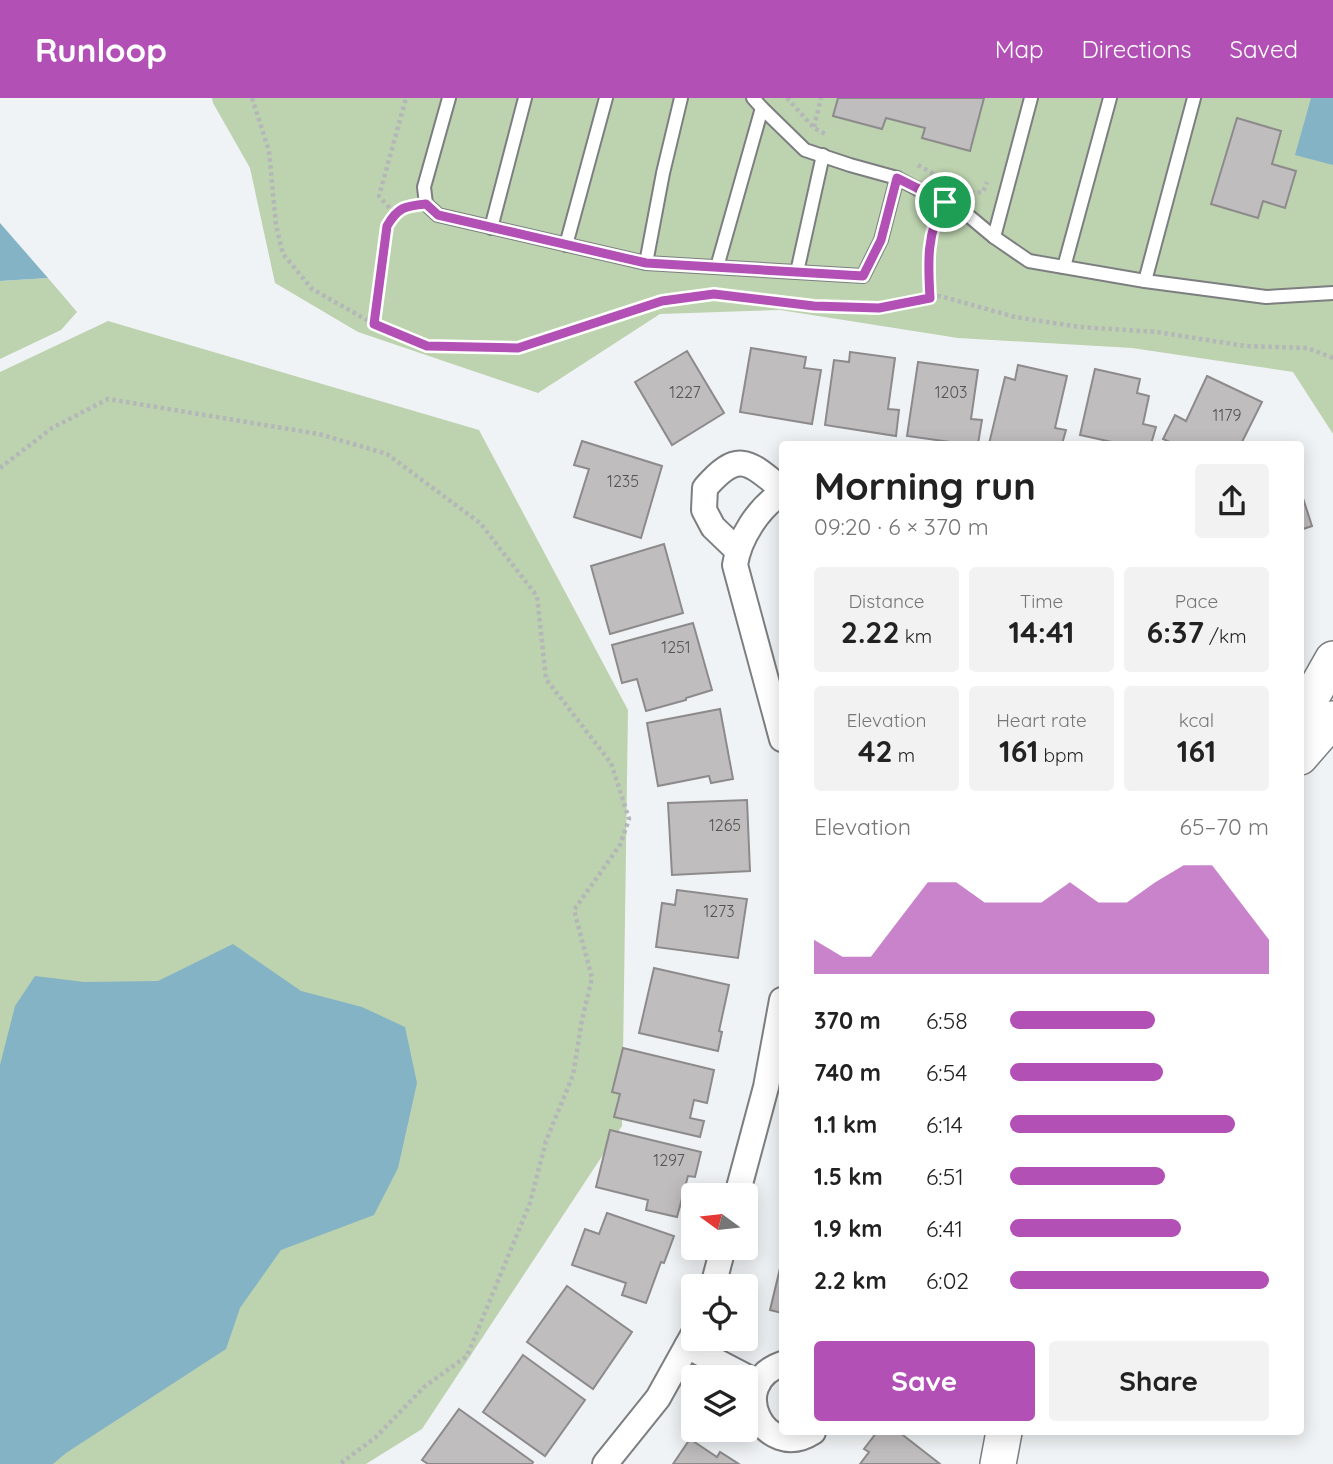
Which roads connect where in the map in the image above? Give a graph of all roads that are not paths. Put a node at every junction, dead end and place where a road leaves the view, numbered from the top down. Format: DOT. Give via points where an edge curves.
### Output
graph roads {
  1 [pos="449,98"];
  2 [pos="525,98"];
  3 [pos="606,98"];
  4 [pos="681,98"];
  5 [pos="1031,98"];
  6 [pos="1110,98"];
  7 [pos="1194,98"];
  8 [pos="757,103"];
  9 [pos="823,155"];
  10 [pos="897,178"];
  11 [pos="491,228"];
  12 [pos="994,237"];
  13 [pos="566,245"];
  14 [pos="646,263"];
  15 [pos="717,267"];
  16 [pos="1064,267"];
  17 [pos="797,272"];
  18 [pos="1144,281"];
  19 [pos="1333,293"];
  20 [pos="779,488"];
  21 [pos="779,494"];
  22 [pos="737,550"];
  23 [pos="1333,659"];
  24 [pos="1304,711"];
  25 [pos="1333,719"];
  26 [pos="779,728"];
  27 [pos="1304,752"];
  28 [pos="778,1051"];
  29 [pos="740,1183"];
  30 [pos="684,1351"];
  31 [pos="707,1351"];
  32 [pos="730,1365"];
  33 [pos="779,1365"];
  34 [pos="758,1382"];
  35 [pos="758,1418"];
  36 [pos="808,1435"];
  37 [pos="1003,1435"];
  38 [pos="604,1464"];
  39 [pos="998,1464"];
  1 -- 11 [label="lane" via="424,187 426,204 438,215"];
  2 -- 11 [label="lane"];
  3 -- 13 [label="lane"];
  4 -- 14 [label="lane"];
  5 -- 12 [label="lane"];
  6 -- 16 [label="lane"];
  7 -- 18 [label="lane"];
  8 -- 9 [label="lane" via="805,150"];
  8 -- 15 [label="lane"];
  9 -- 10 [label="lane"];
  9 -- 17 [label="lane"];
  10 -- 12 [label="lane" via="970,216"];
  10 -- 17 [label="lane" via="881,240 863,276"];
  11 -- 13 [label="lane"];
  12 -- 16 [label="lane" via="1029,261"];
  13 -- 14 [label="lane"];
  14 -- 15 [label="lane"];
  15 -- 17 [label="lane"];
  16 -- 18 [label="lane"];
  18 -- 19 [label="lane" via="1266,297"];
  20 -- 22 [label="street" via="754,466 740,463 726,466 705,488 704,510 713,527"];
  21 -- 22 [label="street" via="749,526"];
  22 -- 26 [label="street" via="735,565"];
  23 -- 24 [label="street"];
  25 -- 27 [label="street"];
  28 -- 29 [label="street"];
  30 -- 38 [label="street" via="658,1398"];
  31 -- 32 [label="street"];
  33 -- 34 [label="street"];
  35 -- 36 [label="street" via="772,1434 783,1438"];
  37 -- 39 [label="street"];
}
